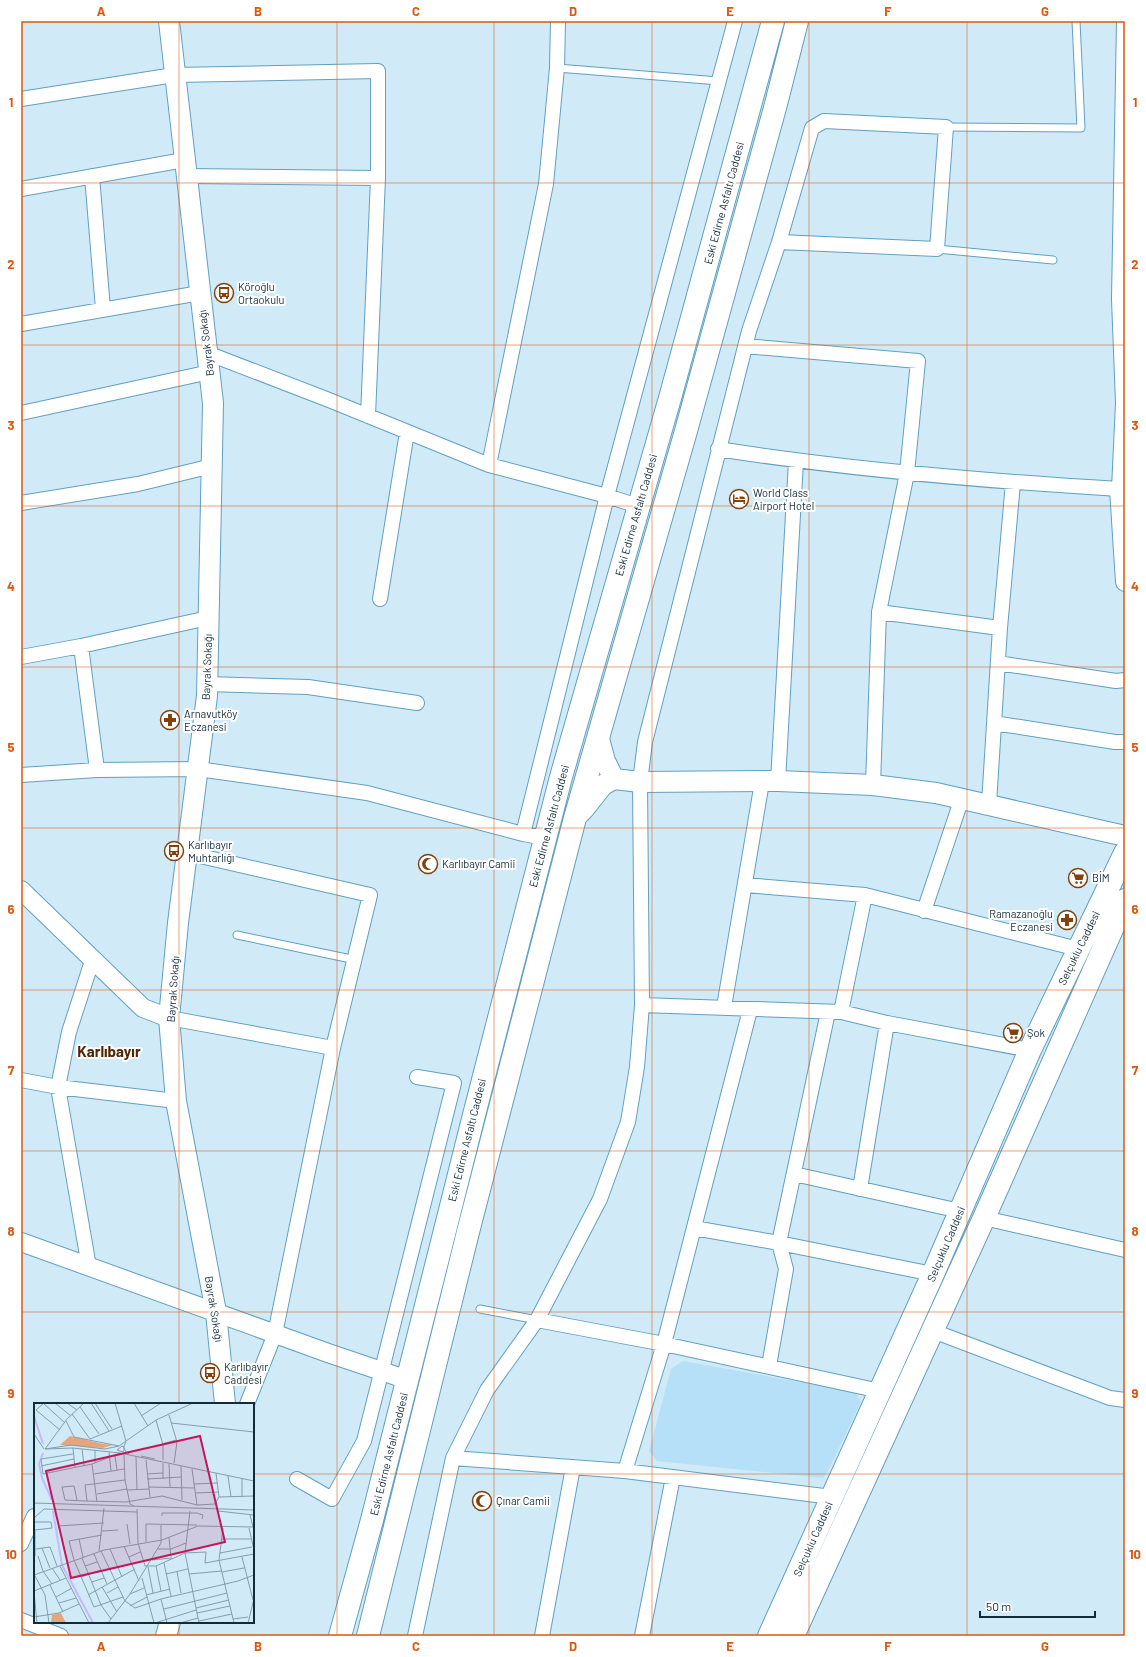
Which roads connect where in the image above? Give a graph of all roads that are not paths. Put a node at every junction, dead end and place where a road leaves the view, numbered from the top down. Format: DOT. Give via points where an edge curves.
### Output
graph roads {
  1 [pos="168,21"];
  2 [pos="558,21"];
  3 [pos="735,21"];
  4 [pos="772,21"];
  5 [pos="797,21"];
  6 [pos="1076,21"];
  7 [pos="1124,21"];
  8 [pos="557,68"];
  9 [pos="174,74"];
  10 [pos="719,81"];
  11 [pos="21,99"];
  12 [pos="946,127"];
  13 [pos="185,168"];
  14 [pos="92,176"];
  15 [pos="378,178"];
  16 [pos="21,189"];
  17 [pos="779,242"];
  18 [pos="937,249"];
  19 [pos="1053,260"];
  20 [pos="200,293"];
  21 [pos="1122,299"];
  22 [pos="103,309"];
  23 [pos="21,324"];
  24 [pos="745,346"];
  25 [pos="207,353"];
  26 [pos="210,372"];
  27 [pos="1124,403"];
  28 [pos="21,413"];
  29 [pos="368,416"];
  30 [pos="407,432"];
  31 [pos="718,449"];
  32 [pos="796,461"];
  33 [pos="212,466"];
  34 [pos="489,466"];
  35 [pos="907,473"];
  36 [pos="1013,483"];
  37 [pos="1118,489"];
  38 [pos="607,496"];
  39 [pos="21,503"];
  40 [pos="638,506"];
  41 [pos="1122,515"];
  42 [pos="1125,582"];
  43 [pos="380,599"];
  44 [pos="879,612"];
  45 [pos="208,618"];
  46 [pos="1000,628"];
  47 [pos="81,646"];
  48 [pos="21,657"];
  49 [pos="998,663"];
  50 [pos="1125,680"];
  51 [pos="207,684"];
  52 [pos="417,703"];
  53 [pos="994,723"];
  54 [pos="598,736"];
  55 [pos="1125,742"];
  56 [pos="198,769"];
  57 [pos="97,770"];
  58 [pos="21,775"];
  59 [pos="614,779"];
  60 [pos="770,781"];
  61 [pos="640,782"];
  62 [pos="873,785"];
  63 [pos="962,798"];
  64 [pos="989,804"];
  65 [pos="575,818"];
  66 [pos="522,834"];
  67 [pos="1125,836"];
  68 [pos="545,838"];
  69 [pos="1125,852"];
  70 [pos="187,854"];
  71 [pos="744,885"];
  72 [pos="21,890"];
  73 [pos="865,895"];
  74 [pos="1125,900"];
  75 [pos="924,911"];
  76 [pos="237,935"];
  77 [pos="1078,949"];
  78 [pos="93,958"];
  79 [pos="356,960"];
  80 [pos="642,1005"];
  81 [pos="724,1007"];
  82 [pos="750,1010"];
  83 [pos="834,1012"];
  84 [pos="169,1018"];
  85 [pos="887,1022"];
  86 [pos="333,1048"];
  87 [pos="1030,1050"];
  88 [pos="417,1077"];
  89 [pos="21,1080"];
  90 [pos="58,1087"];
  91 [pos="176,1101"];
  92 [pos="794,1174"];
  93 [pos="860,1189"];
  94 [pos="960,1211"];
  95 [pos="984,1218"];
  96 [pos="694,1228"];
  97 [pos="21,1242"];
  98 [pos="779,1243"];
  99 [pos="1125,1250"];
  100 [pos="89,1267"];
  101 [pos="933,1274"];
  102 [pos="480,1309"];
  103 [pos="216,1312"];
  104 [pos="537,1320"];
  105 [pos="933,1332"];
  106 [pos="275,1334"];
  107 [pos="664,1344"];
  108 [pos="769,1366"];
  109 [pos="381,1371"];
  110 [pos="408,1380"];
  111 [pos="880,1391"];
  112 [pos="1125,1400"];
  113 [pos="225,1403"];
  114 [pos="247,1403"];
  115 [pos="453,1458"];
  116 [pos="573,1467"];
  117 [pos="625,1471"];
  118 [pos="673,1477"];
  119 [pos="297,1479"];
  120 [pos="832,1497"];
  121 [pos="854,1503"];
  122 [pos="34,1516"];
  123 [pos="21,1544"];
  124 [pos="21,1620"];
  125 [pos="170,1623"];
  126 [pos="44,1633"];
  127 [pos="61,1636"];
  128 [pos="166,1636"];
  129 [pos="340,1636"];
  130 [pos="368,1636"];
  131 [pos="415,1636"];
  132 [pos="542,1636"];
  133 [pos="642,1636"];
  134 [pos="769,1636"];
  135 [pos="793,1636"];
  1 -- 9 [label="main road, Bayrak Sokağı"];
  2 -- 8 [label="street"];
  3 -- 10 [label="street"];
  4 -- 40 [label="main road, Eski Edirne Asfaltı Caddesi" via="672,391"];
  5 -- 54 [label="main road, Eski Edirne Asfaltı Caddesi" via="688,424"];
  6 -- 12 [label="lane" via="1081,128"];
  7 -- 21 [label="street"];
  8 -- 10 [label="lane"];
  8 -- 34 [label="street" via="546,184"];
  9 -- 11 [label="street"];
  9 -- 13 [label="main road, Bayrak Sokağı"];
  9 -- 15 [label="street" via="378,71"];
  10 -- 38 [label="street"];
  12 -- 17 [label="street" via="824,121 812,128"];
  12 -- 18 [label="street"];
  13 -- 14 [label="street"];
  13 -- 15 [label="street"];
  13 -- 20 [label="main road, Bayrak Sokağı"];
  14 -- 16 [label="street"];
  14 -- 22 [label="street"];
  15 -- 29 [label="street"];
  17 -- 18 [label="street"];
  17 -- 24 [label="street"];
  18 -- 19 [label="lane"];
  20 -- 22 [label="street"];
  20 -- 25 [label="main road, Bayrak Sokağı"];
  21 -- 27 [label="street"];
  22 -- 23 [label="street"];
  24 -- 31 [label="street"];
  24 -- 35 [label="street" via="918,361"];
  25 -- 26 [label="main road, Bayrak Sokağı"];
  25 -- 29 [label="street"];
  26 -- 28 [label="street"];
  26 -- 33 [label="main road, Bayrak Sokağı" via="213,403"];
  27 -- 37 [label="street"];
  29 -- 30 [label="street"];
  30 -- 34 [label="street"];
  30 -- 43 [label="street"];
  31 -- 32 [label="street"];
  31 -- 61 [label="street" via="645,742"];
  32 -- 35 [label="street"];
  32 -- 60 [label="street"];
  33 -- 39 [label="street" via="138,484"];
  33 -- 45 [label="main road, Bayrak Sokağı"];
  34 -- 38 [label="street"];
  35 -- 36 [label="street"];
  35 -- 44 [label="street"];
  36 -- 37 [label="street"];
  36 -- 46 [label="street"];
  37 -- 41 [label="street"];
  38 -- 40 [label="street"];
  38 -- 66 [label="street"];
  40 -- 68 [label="main road, Eski Edirne Asfaltı Caddesi"];
  41 -- 42 [label="street"];
  44 -- 46 [label="street"];
  44 -- 62 [label="street"];
  45 -- 47 [label="street"];
  45 -- 51 [label="main road, Bayrak Sokağı"];
  46 -- 49 [label="street"];
  47 -- 48 [label="street"];
  47 -- 57 [label="street"];
  49 -- 50 [label="street" via="1116,681"];
  49 -- 53 [label="street"];
  51 -- 52 [label="street" via="308,687"];
  51 -- 56 [label="main road, Bayrak Sokağı"];
  53 -- 55 [label="street"];
  53 -- 64 [label="street"];
  54 -- 59 [label="main road" via="605,761"];
  54 -- 65 [label="main road, Eski Edirne Asfaltı Caddesi"];
  56 -- 57 [label="street"];
  56 -- 66 [label="street" via="367,793"];
  56 -- 70 [label="main road, Bayrak Sokağı"];
  57 -- 58 [label="street"];
  59 -- 61 [label="main road"];
  59 -- 65 [label="main road" via="600,789"];
  60 -- 61 [label="main road"];
  60 -- 62 [label="main road"];
  60 -- 71 [label="street"];
  61 -- 80 [label="street"];
  62 -- 63 [label="main road"];
  63 -- 64 [label="main road"];
  63 -- 75 [label="street"];
  64 -- 67 [label="main road"];
  65 -- 130 [label="main road, Eski Edirne Asfaltı Caddesi"];
  66 -- 68 [label="street"];
  68 -- 110 [label="main road, Eski Edirne Asfaltı Caddesi"];
  69 -- 77 [label="main road, Selçuklu Caddesi"];
  70 -- 79 [label="street" via="370,895"];
  70 -- 84 [label="main road, Bayrak Sokağı"];
  71 -- 73 [label="street"];
  71 -- 81 [label="street"];
  72 -- 78 [label="street"];
  73 -- 75 [label="street"];
  73 -- 83 [label="street"];
  74 -- 95 [label="main road, Selçuklu Caddesi"];
  75 -- 77 [label="street"];
  76 -- 79 [label="lane"];
  77 -- 87 [label="main road, Selçuklu Caddesi"];
  78 -- 84 [label="street" via="143,1008"];
  78 -- 90 [label="street" via="69,1032"];
  79 -- 86 [label="street"];
  80 -- 81 [label="street"];
  80 -- 104 [label="street" via="637,1067 628,1122 600,1200"];
  81 -- 82 [label="street"];
  82 -- 83 [label="street"];
  82 -- 96 [label="street"];
  83 -- 85 [label="street"];
  83 -- 92 [label="street"];
  84 -- 86 [label="street"];
  84 -- 91 [label="main road, Bayrak Sokağı"];
  85 -- 87 [label="street"];
  85 -- 93 [label="street"];
  86 -- 106 [label="street"];
  87 -- 94 [label="main road, Selçuklu Caddesi"];
  88 -- 109 [label="street" via="454,1083"];
  89 -- 90 [label="street"];
  90 -- 91 [label="street"];
  90 -- 100 [label="street"];
  91 -- 103 [label="main road, Bayrak Sokağı"];
  92 -- 93 [label="street"];
  92 -- 98 [label="street"];
  93 -- 94 [label="street"];
  94 -- 101 [label="main road, Selçuklu Caddesi"];
  95 -- 99 [label="street"];
  95 -- 105 [label="main road, Selçuklu Caddesi"];
  96 -- 98 [label="street"];
  96 -- 107 [label="street"];
  97 -- 100 [label="street"];
  98 -- 101 [label="street"];
  98 -- 108 [label="street" via="786,1269"];
  100 -- 103 [label="street"];
  101 -- 111 [label="main road, Selçuklu Caddesi"];
  102 -- 104 [label="lane"];
  103 -- 106 [label="street"];
  103 -- 113 [label="main road, Bayrak Sokağı"];
  104 -- 107 [label="street"];
  104 -- 115 [label="street" via="488,1390"];
  105 -- 112 [label="street" via="1110,1398"];
  105 -- 121 [label="main road, Selçuklu Caddesi"];
  106 -- 109 [label="street"];
  106 -- 114 [label="street"];
  107 -- 108 [label="street"];
  107 -- 117 [label="street"];
  108 -- 111 [label="street"];
  109 -- 110 [label="street"];
  109 -- 119 [label="street" via="364,1440 332,1499"];
  110 -- 129 [label="main road, Eski Edirne Asfaltı Caddesi"];
  111 -- 120 [label="main road, Selçuklu Caddesi"];
  115 -- 116 [label="street"];
  115 -- 131 [label="street"];
  116 -- 117 [label="street"];
  116 -- 132 [label="street"];
  117 -- 118 [label="street"];
  118 -- 120 [label="street"];
  118 -- 133 [label="street"];
  120 -- 121 [label="main road"];
  120 -- 134 [label="main road, Selçuklu Caddesi"];
  121 -- 135 [label="main road, Selçuklu Caddesi"];
  122 -- 123 [label="street"];
  124 -- 126 [label="street"];
  125 -- 128 [label="main road"];
  126 -- 127 [label="street"];
}
